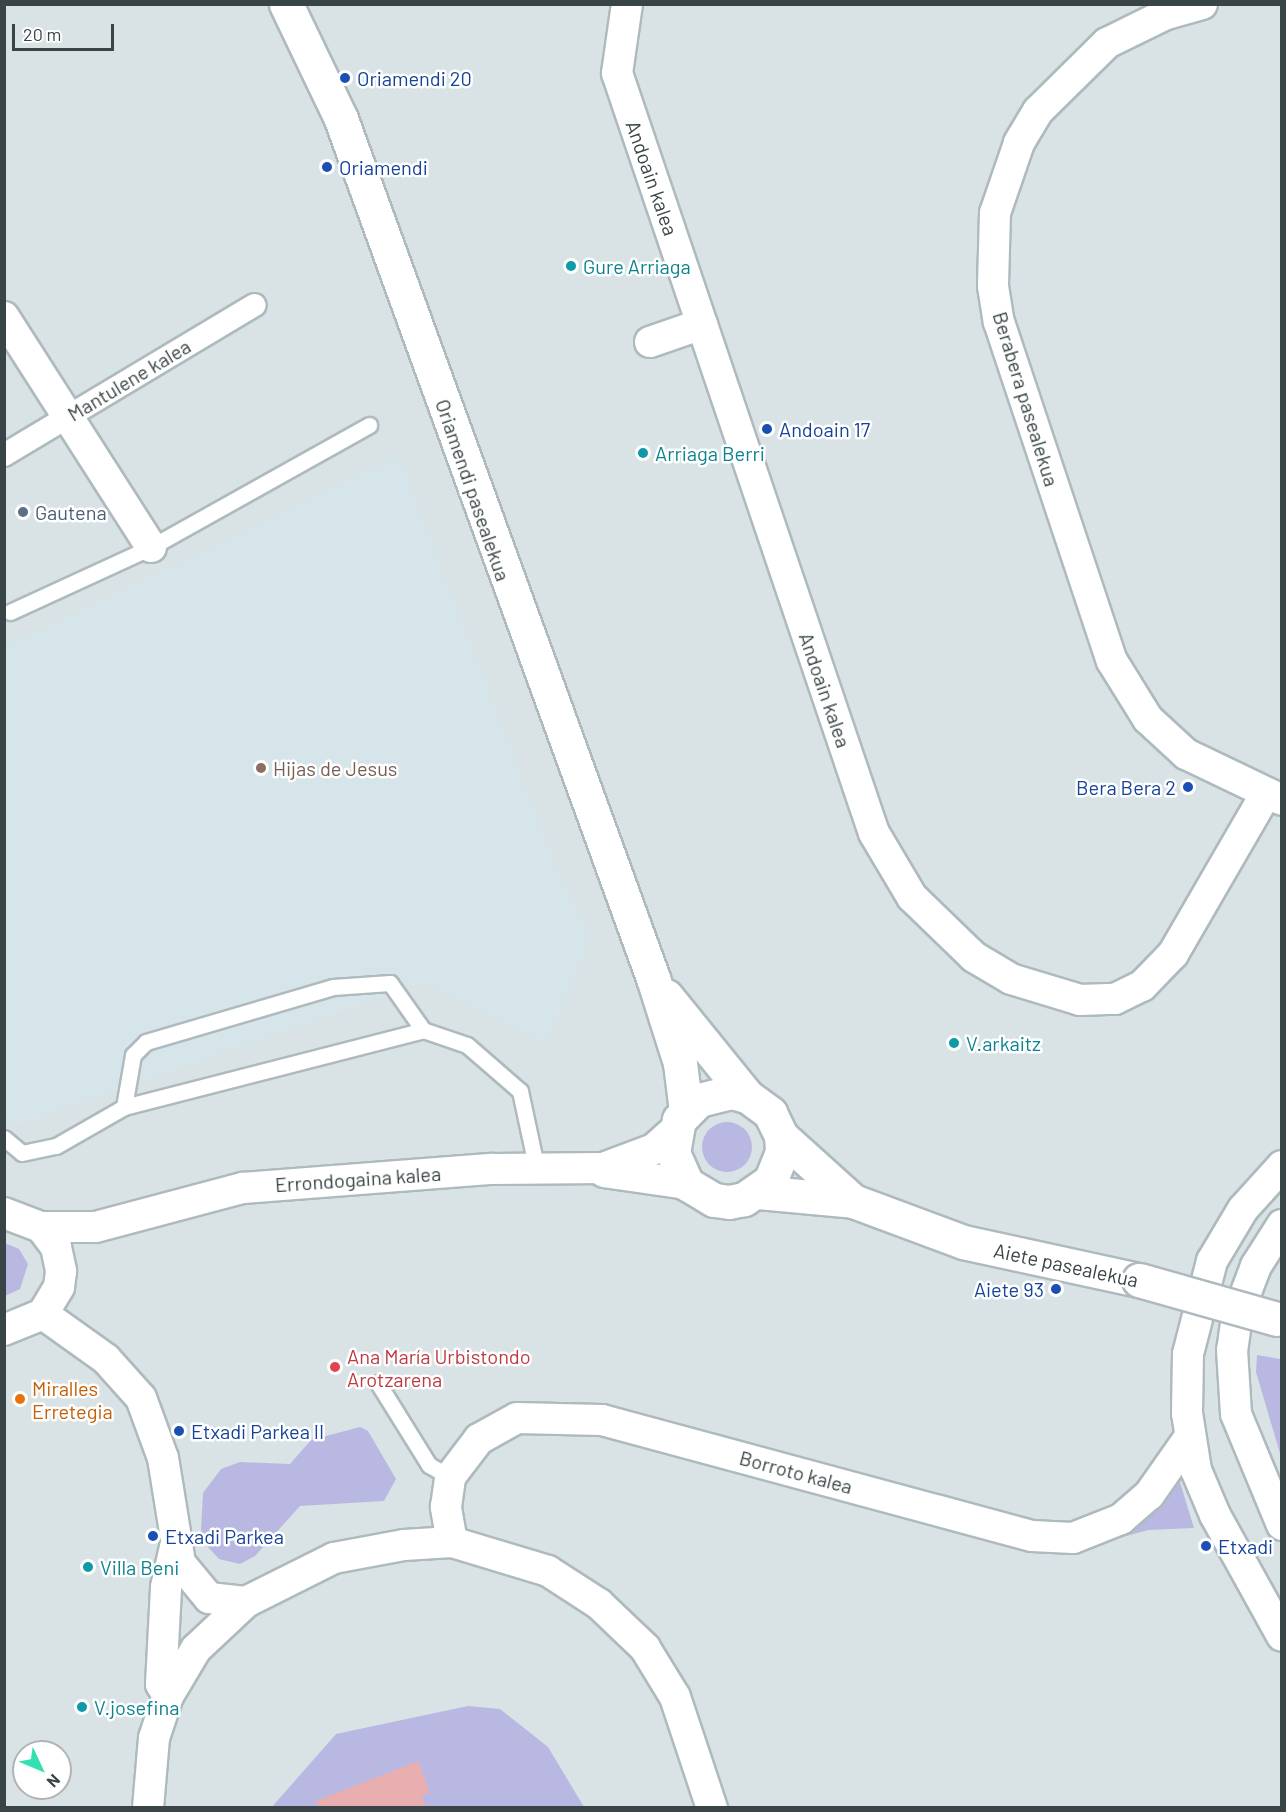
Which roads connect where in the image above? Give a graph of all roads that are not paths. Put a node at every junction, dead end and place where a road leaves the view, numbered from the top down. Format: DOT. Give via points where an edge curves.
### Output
graph roads {
  1 [pos="286,4"];
  2 [pos="627,4"];
  3 [pos="1202,4"];
  4 [pos="255,305"];
  5 [pos="4,317"];
  6 [pos="702,324"];
  7 [pos="650,342"];
  8 [pos="67,417"];
  9 [pos="369,425"];
  10 [pos="4,455"];
  11 [pos="151,547"];
  12 [pos="10,612"];
  13 [pos="1273,798"];
  14 [pos="653,978"];
  15 [pos="423,1030"];
  16 [pos="747,1096"];
  17 [pos="124,1107"];
  18 [pos="680,1120"];
  19 [pos="781,1136"];
  20 [pos="4,1138"];
  21 [pos="1281,1166"];
  22 [pos="537,1170"];
  23 [pos="586,1170"];
  24 [pos="687,1184"];
  25 [pos="758,1192"];
  26 [pos="853,1201"];
  27 [pos="4,1213"];
  28 [pos="133,1215"];
  29 [pos="1281,1225"];
  30 [pos="41,1227"];
  31 [pos="61,1271"];
  32 [pos="1279,1319"];
  33 [pos="25,1322"];
  34 [pos="4,1347"];
  35 [pos="378,1383"];
  36 [pos="1189,1438"];
  37 [pos="450,1478"];
  38 [pos="1281,1524"];
  39 [pos="453,1542"];
  40 [pos="175,1546"];
  41 [pos="246,1602"];
  42 [pos="1281,1636"];
  43 [pos="168,1696"];
  44 [pos="148,1808"];
  45 [pos="712,1808"];
  1 -- 14 [label="street, Oriamendi pasealekua" via="341,119"];
  2 -- 6 [label="street, Andoain kalea" via="617,73"];
  3 -- 13 [label="street, Berabera pasealekua" via="1166,14 1107,43 1038,111 1019,143 995,213 993,286 999,322 1112,661 1148,719 1186,754"];
  4 -- 8 [label="street, Mantulene kalea"];
  5 -- 8 [label="street"];
  6 -- 7 [label="street"];
  6 -- 13 [label="street, Andoain kalea" via="874,833 912,897 974,957 1011,979 1080,999 1115,999 1142,986 1173,954"];
  8 -- 10 [label="street, Mantulene kalea"];
  8 -- 11 [label="street"];
  9 -- 11 [label="lane"];
  11 -- 12 [label="lane"];
  14 -- 16 [label="street, Oriamendi pasealekua"];
  14 -- 18 [label="street, Oriamendi pasealekua" via="680,1063"];
  15 -- 17 [label="lane"];
  15 -- 17 [label="lane" via="390,983 333,987 146,1042 133,1055"];
  15 -- 22 [label="lane" via="467,1046 520,1091"];
  16 -- 18 [label="street" via="714,1094"];
  16 -- 19 [label="street" via="770,1113"];
  17 -- 20 [label="lane" via="56,1146 22,1153"];
  18 -- 23 [label="street, Errondogaina kalea" via="639,1157"];
  18 -- 24 [label="street" via="673,1153"];
  19 -- 25 [label="street" via="778,1167"];
  19 -- 26 [label="street, Aiete pasealekua"];
  21 -- 36 [label="street" via="1243,1209 1212,1261 1188,1354"];
  22 -- 23 [label="street, Errondogaina kalea"];
  22 -- 28 [label="street, Errondogaina kalea" via="243,1188"];
  23 -- 24 [label="street, Errondogaina kalea"];
  24 -- 25 [label="street" via="714,1200"];
  25 -- 26 [label="street, Aiete pasealekua"];
  26 -- 32 [label="street, Aiete pasealekua, bridge" via="963,1242 1139,1280"];
  27 -- 30 [label="street, Errondogaina kalea"];
  28 -- 30 [label="street, Errondogaina kalea" via="72,1231"];
  28 -- 31 [label="street, Errondogaina kalea" via="78,1251"];
  29 -- 38 [label="street" via="1256,1266 1237,1316 1232,1350 1236,1414 1250,1460"];
  30 -- 31 [label="street" via="56,1247"];
  31 -- 33 [label="street" via="59,1287"];
  33 -- 34 [label="street"];
  33 -- 40 [label="street" via="106,1359 141,1398 163,1458"];
  35 -- 37 [label="lane" via="429,1465"];
  36 -- 37 [label="street, Borroto kalea" via="1142,1501 1101,1530 1073,1538 1032,1536 602,1420 569,1416 517,1418 500,1425 465,1453"];
  36 -- 42 [label="street" via="1215,1515"];
  37 -- 39 [label="street, Borroto kalea" via="446,1507"];
  39 -- 41 [label="street" via="334,1558"];
  39 -- 45 [label="street" via="548,1571 599,1604 645,1648 675,1698"];
  40 -- 41 [label="street" via="188,1578 208,1598"];
  40 -- 43 [label="street" via="166,1587 160,1684"];
  41 -- 43 [label="street" via="195,1650"];
  43 -- 44 [label="street" via="154,1738"];
}
